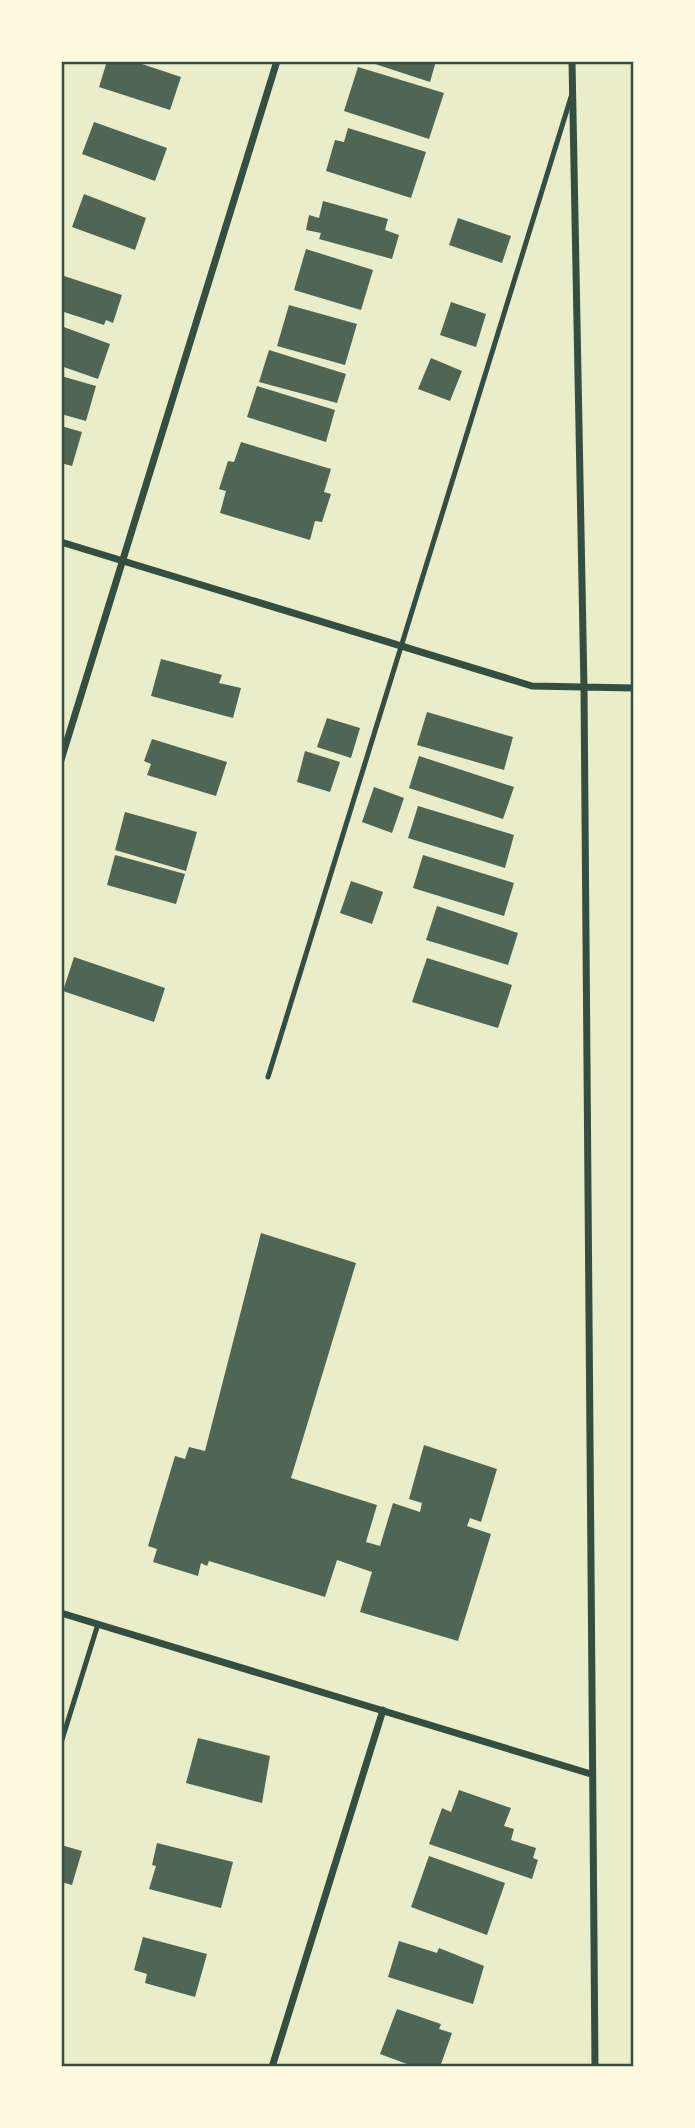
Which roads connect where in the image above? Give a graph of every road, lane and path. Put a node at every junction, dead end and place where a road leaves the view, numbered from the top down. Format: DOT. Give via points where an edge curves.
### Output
graph roads {
  1 [pos="277,61"];
  2 [pos="572,61"];
  3 [pos="572,94"];
  4 [pos="61,542"];
  5 [pos="123,561"];
  6 [pos="400,646"];
  7 [pos="584,688"];
  8 [pos="634,688"];
  9 [pos="61,760"];
  10 [pos="268,1077"];
  11 [pos="61,1613"];
  12 [pos="98,1624"];
  13 [pos="383,1710"];
  14 [pos="61,1743"];
  15 [pos="591,1774"];
  16 [pos="272,2067"];
  17 [pos="596,2067"];
  1 -- 5 [label="street"];
  2 -- 3 [label="street"];
  3 -- 6 [label="lane"];
  3 -- 7 [label="street"];
  4 -- 5 [label="street"];
  5 -- 6 [label="street"];
  5 -- 9 [label="street"];
  6 -- 7 [label="street" via="532,686"];
  6 -- 10 [label="lane"];
  7 -- 8 [label="street"];
  7 -- 15 [label="street"];
  11 -- 12 [label="street"];
  12 -- 13 [label="street"];
  12 -- 14 [label="lane"];
  13 -- 15 [label="street"];
  13 -- 16 [label="street"];
  15 -- 17 [label="street"];
}
